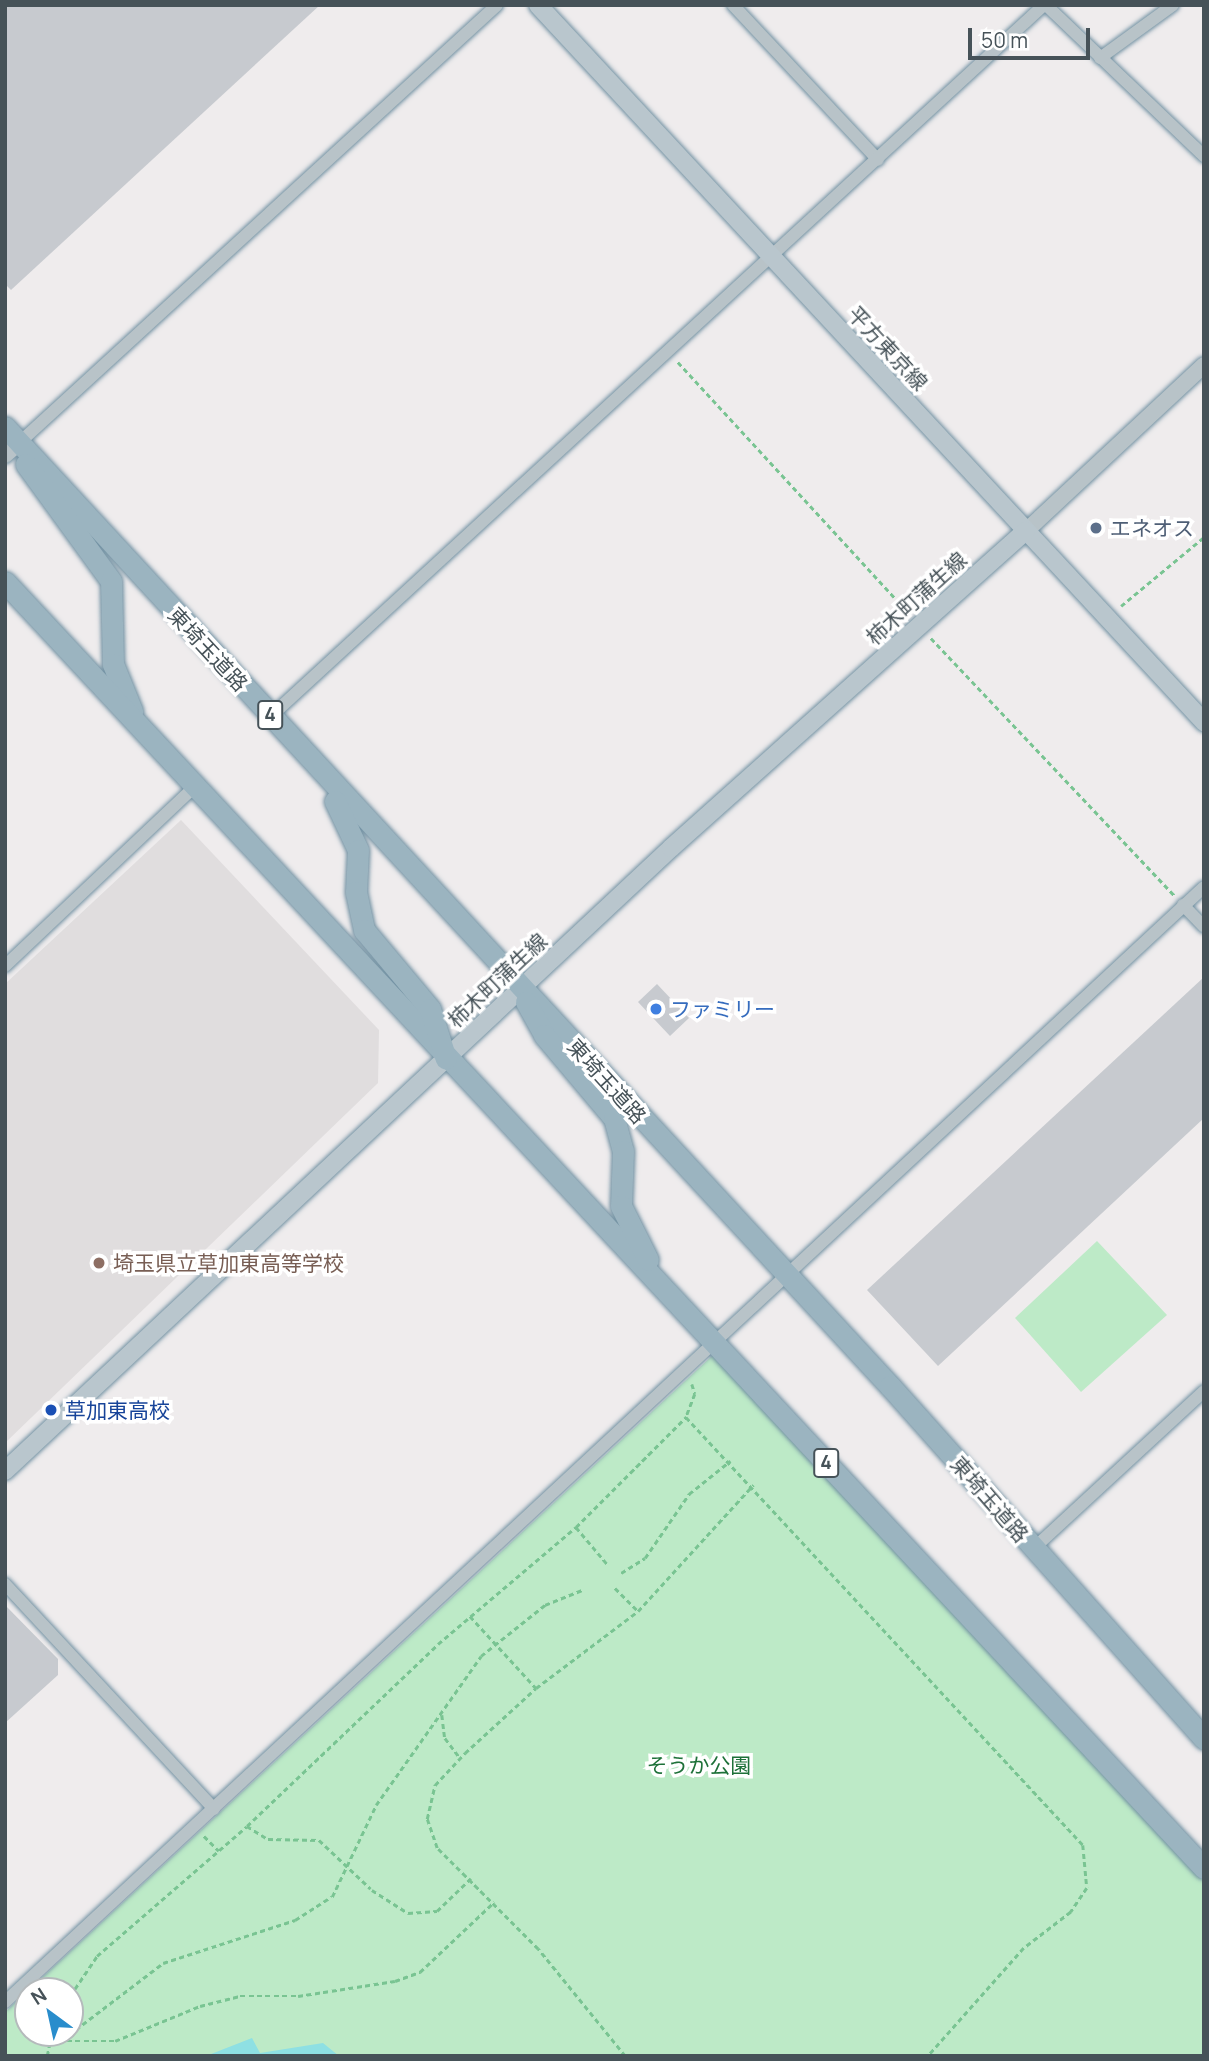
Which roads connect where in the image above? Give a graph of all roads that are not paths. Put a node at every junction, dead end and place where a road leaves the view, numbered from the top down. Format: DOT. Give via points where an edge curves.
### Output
graph roads {
  1 [pos="497,5"];
  2 [pos="538,5"];
  3 [pos="733,5"];
  4 [pos="1045,5"];
  5 [pos="1172,5"];
  6 [pos="1100,58"];
  7 [pos="1204,156"];
  8 [pos="878,160"];
  9 [pos="773,256"];
  10 [pos="1204,365"];
  11 [pos="10,442"];
  12 [pos="1026,531"];
  13 [pos="5,582"];
  14 [pos="271,716"];
  15 [pos="1202,716"];
  16 [pos="147,735"];
  17 [pos="309,761"];
  18 [pos="194,787"];
  19 [pos="1204,887"];
  20 [pos="1183,905"];
  21 [pos="1204,927"];
  22 [pos="5,966"];
  23 [pos="522,988"];
  24 [pos="446,1059"];
  25 [pos="785,1273"];
  26 [pos="664,1289"];
  27 [pos="715,1346"];
  28 [pos="1204,1391"];
  29 [pos="5,1471"];
  30 [pos="1033,1549"];
  31 [pos="5,1584"];
  32 [pos="1204,1739"];
  33 [pos="214,1810"];
  34 [pos="1204,1868"];
  35 [pos="5,2002"];
  1 -- 11 [label="street"];
  2 -- 9 [label="main road, 平方東京線"];
  3 -- 8 [label="street"];
  4 -- 6 [label="street"];
  4 -- 8 [label="street"];
  5 -- 6 [label="street"];
  6 -- 7 [label="street"];
  8 -- 9 [label="street"];
  9 -- 12 [label="main road, 平方東京線"];
  9 -- 14 [label="street"];
  10 -- 12 [label="street"];
  11 -- 14 [label="highway, 東埼玉道路 / 4"];
  11 -- 16 [label="highway, 4" via="42,492 86,540 111,581 113,664"];
  12 -- 15 [label="main road, 平方東京線"];
  12 -- 23 [label="main road, 柿木町蒲生線"];
  13 -- 16 [label="highway, 4"];
  14 -- 17 [label="highway, 東埼玉道路 / 4"];
  16 -- 18 [label="highway, 4"];
  17 -- 23 [label="highway, 東埼玉道路 / 4"];
  17 -- 24 [label="highway, 4" via="354,833 364,930 430,1009"];
  18 -- 22 [label="street"];
  18 -- 24 [label="highway, 4"];
  19 -- 20 [label="street"];
  20 -- 21 [label="street"];
  20 -- 25 [label="street"];
  23 -- 24 [label="main road, 柿木町蒲生線"];
  23 -- 25 [label="highway, 東埼玉道路 / 4"];
  23 -- 26 [label="highway, 4" via="544,1035 614,1118 623,1152 621,1206"];
  24 -- 26 [label="highway, 4"];
  24 -- 29 [label="main road, 柿木町蒲生線"];
  25 -- 27 [label="street"];
  25 -- 30 [label="highway, 東埼玉道路 / 4"];
  26 -- 27 [label="highway, 4"];
  27 -- 33 [label="street"];
  27 -- 34 [label="highway, 4"];
  28 -- 30 [label="street"];
  30 -- 32 [label="highway, 東埼玉道路 / 4"];
  31 -- 33 [label="street"];
  33 -- 35 [label="street"];
}
